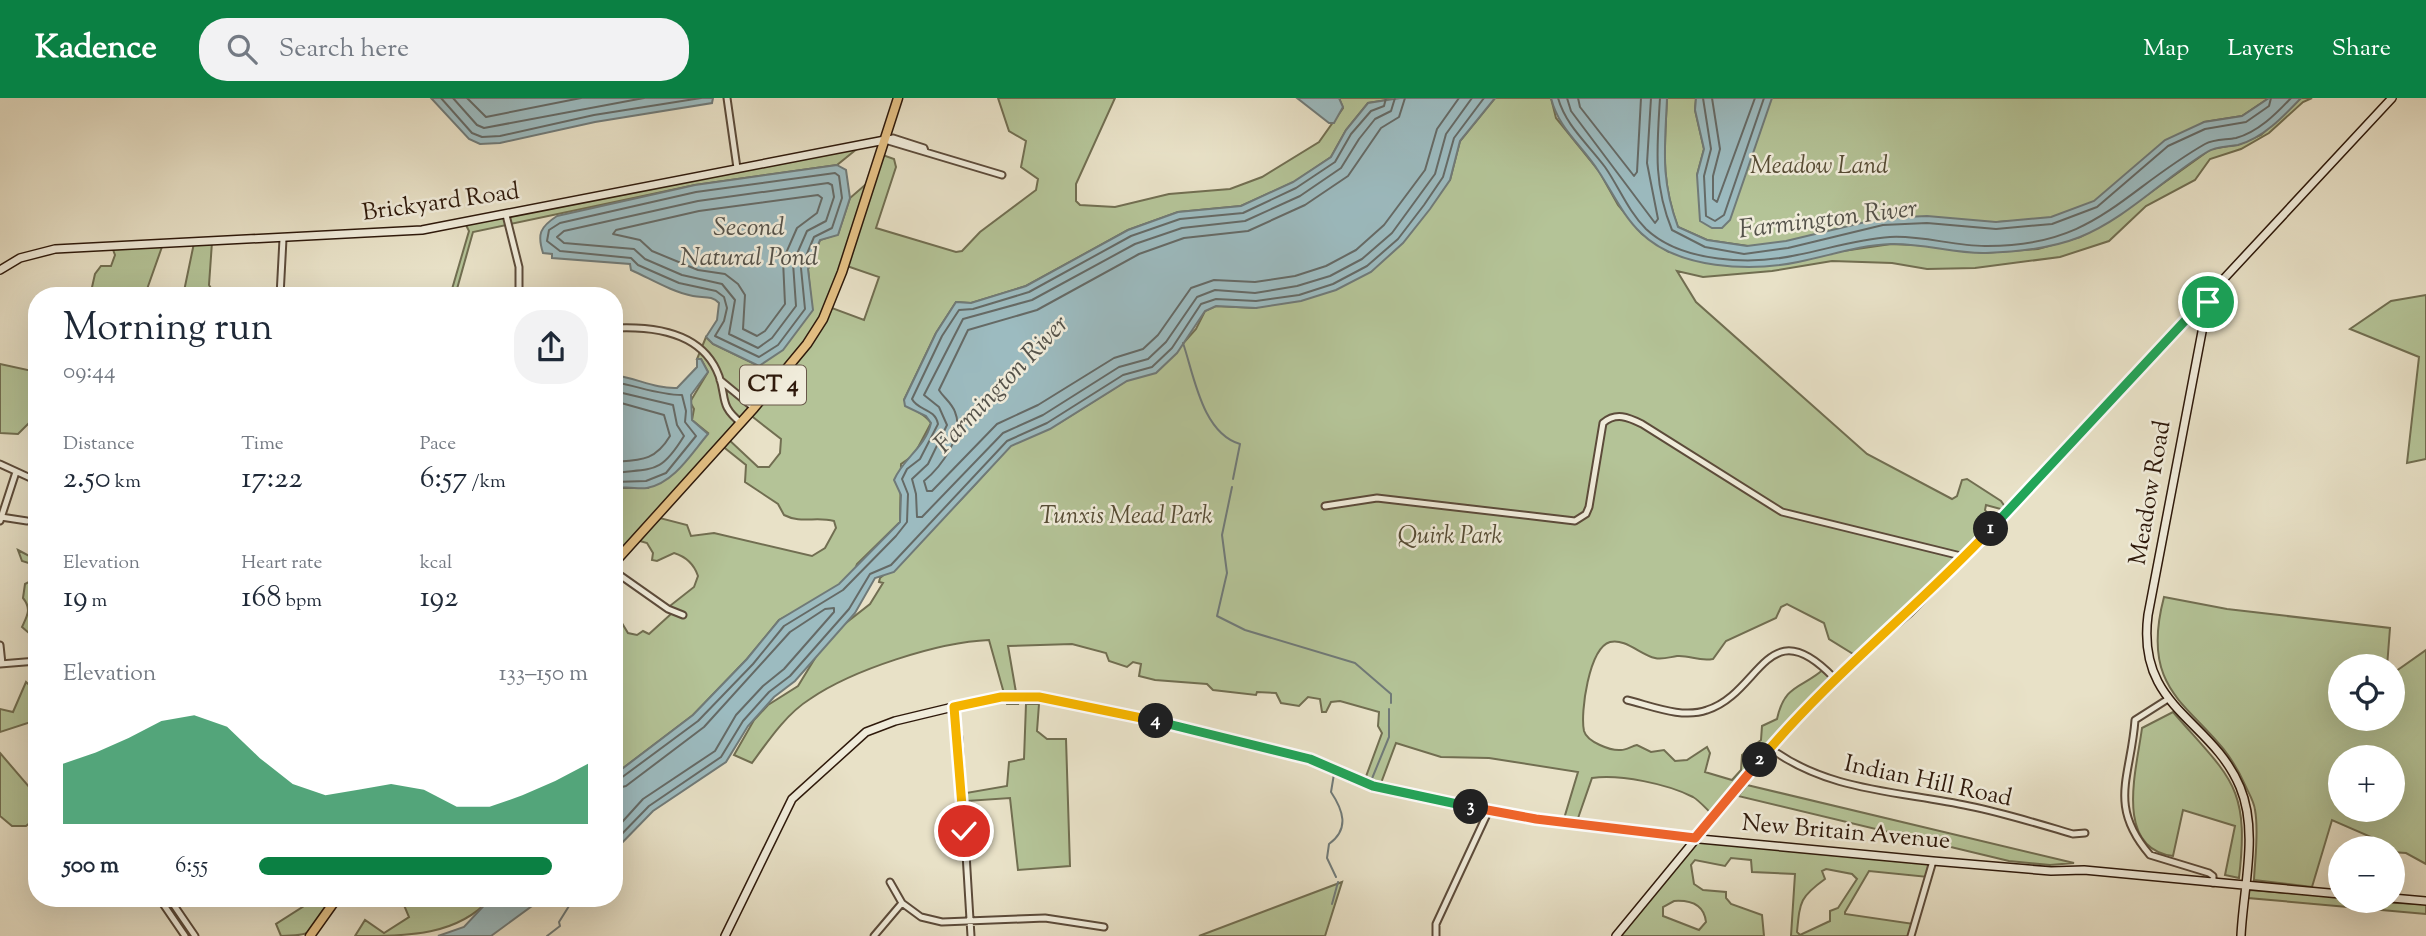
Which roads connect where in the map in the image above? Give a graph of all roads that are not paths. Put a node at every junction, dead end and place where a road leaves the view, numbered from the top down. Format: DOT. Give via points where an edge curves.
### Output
graph roads {
  1 [pos="727,98"];
  2 [pos="898,98"];
  3 [pos="2392,98"];
  4 [pos="885,140"];
  5 [pos="737,168"];
  6 [pos="1002,175"];
  7 [pos="506,215"];
  8 [pos="283,239"];
  9 [pos="0,270"];
  10 [pos="282,287"];
  11 [pos="519,287"];
  12 [pos="2209,295"];
  13 [pos="623,328"];
  14 [pos="720,380"];
  15 [pos="754,408"];
  16 [pos="741,423"];
  17 [pos="0,464"];
  18 [pos="16,472"];
  19 [pos="28,477"];
  20 [pos="1325,506"];
  21 [pos="1,519"];
  22 [pos="27,521"];
  23 [pos="623,554"];
  24 [pos="1965,557"];
  25 [pos="623,577"];
  26 [pos="683,615"];
  27 [pos="0,645"];
  28 [pos="28,662"];
  29 [pos="1,664"];
  30 [pos="1834,678"];
  31 [pos="2168,699"];
  32 [pos="1627,700"];
  33 [pos="954,707"];
  34 [pos="1770,748"];
  35 [pos="1489,810"];
  36 [pos="2085,833"];
  37 [pos="1695,838"];
  38 [pos="1933,860"];
  39 [pos="890,882"];
  40 [pos="2213,883"];
  41 [pos="2245,887"];
  42 [pos="2328,893"];
  43 [pos="2405,899"];
  44 [pos="2426,901"];
  45 [pos="902,903"];
  46 [pos="165,907"];
  47 [pos="175,907"];
  48 [pos="331,907"];
  49 [pos="970,923"];
  50 [pos="1104,927"];
  51 [pos="185,936"];
  52 [pos="195,936"];
  53 [pos="310,936"];
  54 [pos="725,936"];
  55 [pos="874,936"];
  56 [pos="971,936"];
  57 [pos="1436,936"];
  58 [pos="1616,936"];
  59 [pos="1911,936"];
  60 [pos="2241,936"];
  1 -- 5 [label="street"];
  2 -- 4 [label="main road, CT 4"];
  3 -- 12 [label="street"];
  4 -- 5 [label="street, Brickyard Road"];
  4 -- 6 [label="street"];
  4 -- 15 [label="main road, CT 4" via="823,319"];
  5 -- 7 [label="street, Brickyard Road"];
  7 -- 8 [label="street, Brickyard Road" via="397,233"];
  7 -- 11 [label="street" via="519,267"];
  8 -- 9 [label="street, Brickyard Road" via="55,249 20,258"];
  8 -- 10 [label="street"];
  12 -- 24 [label="street"];
  12 -- 31 [label="street, Meadow Road" via="2146,630 2148,659"];
  13 -- 14 [label="street" via="652,327 685,337 705,353"];
  14 -- 15 [label="street"];
  14 -- 16 [label="street" via="723,403"];
  15 -- 16 [label="main road, CT 4"];
  16 -- 23 [label="main road, CT 4"];
  17 -- 18 [label="street"];
  18 -- 19 [label="street"];
  18 -- 21 [label="street"];
  20 -- 24 [label="street" via="1377,498 1575,521 1589,507 1603,423 1625,417 1782,512"];
  21 -- 22 [label="street"];
  24 -- 30 [label="street"];
  25 -- 26 [label="street"];
  27 -- 29 [label="street"];
  28 -- 29 [label="street"];
  30 -- 32 [label="street" via="1808,654 1784,652 1761,663 1738,691 1706,711 1667,711"];
  30 -- 34 [label="street"];
  31 -- 40 [label="street" via="2135,720 2122,796 2125,812 2150,855 2209,873"];
  31 -- 41 [label="street, Meadow Road" via="2218,754 2241,789 2248,818"];
  33 -- 35 [label="street, New Britain Avenue" via="1001,697 1039,697 1274,748 1373,786"];
  33 -- 49 [label="street"];
  33 -- 54 [label="street, New Britain Avenue" via="866,732 792,799"];
  34 -- 36 [label="street, Indian Hill Road" via="1792,765 1834,781"];
  34 -- 37 [label="street"];
  35 -- 37 [label="street, New Britain Avenue"];
  35 -- 57 [label="street" via="1436,925"];
  37 -- 38 [label="street, New Britain Avenue"];
  37 -- 58 [label="street"];
  38 -- 40 [label="street, New Britain Avenue"];
  38 -- 59 [label="street"];
  39 -- 45 [label="street"];
  40 -- 41 [label="street, New Britain Avenue"];
  41 -- 42 [label="street, New Britain Avenue"];
  41 -- 60 [label="street, Meadow Road"];
  43 -- 44 [label="street"];
  45 -- 49 [label="street" via="921,917"];
  45 -- 55 [label="street"];
  46 -- 51 [label="street"];
  47 -- 52 [label="street"];
  48 -- 53 [label="main road"];
  49 -- 50 [label="street" via="1045,918"];
  49 -- 56 [label="street"];
}
